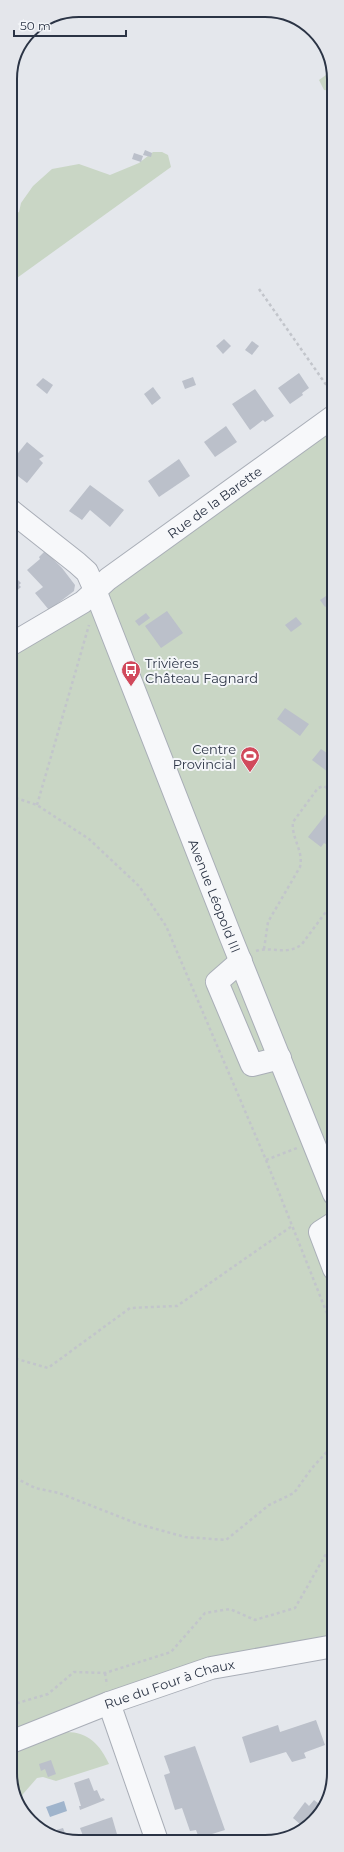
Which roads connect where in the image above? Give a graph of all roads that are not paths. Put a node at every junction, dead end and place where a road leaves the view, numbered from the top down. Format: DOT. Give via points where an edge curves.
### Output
graph roads {
  1 [pos="327,421"];
  2 [pos="17,516"];
  3 [pos="97,593"];
  4 [pos="17,641"];
  5 [pos="240,960"];
  6 [pos="280,1058"];
  7 [pos="327,1175"];
  8 [pos="327,1228"];
  9 [pos="327,1250"];
  10 [pos="327,1647"];
  11 [pos="109,1704"];
  12 [pos="17,1740"];
  13 [pos="155,1835"];
  1 -- 3 [label="street, Rue de la Barette" via="108,579"];
  2 -- 3 [label="street, Avenue Léopold III" via="87,572"];
  3 -- 4 [label="street, Rue de la Barette"];
  3 -- 5 [label="street, Avenue Léopold III"];
  5 -- 6 [label="street, Avenue Léopold III"];
  5 -- 6 [label="street" via="217,982 252,1065"];
  6 -- 7 [label="street, Avenue Léopold III"];
  8 -- 9 [label="street" via="320,1232"];
  10 -- 11 [label="street, Rue du Four à Chaux" via="211,1668"];
  11 -- 12 [label="street, Rue du Four à Chaux"];
  11 -- 13 [label="street"];
}
